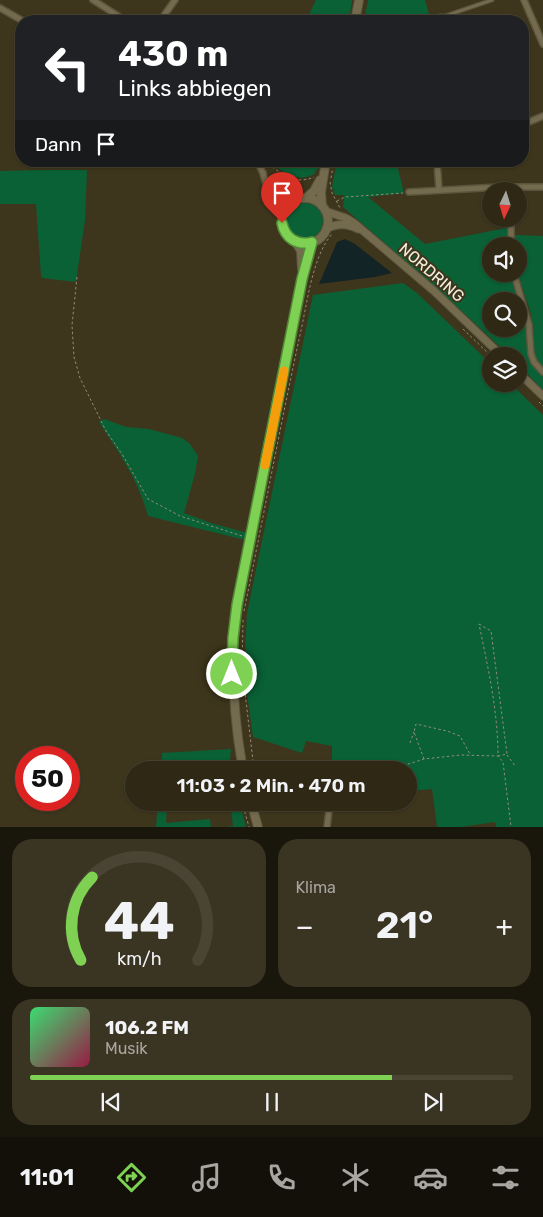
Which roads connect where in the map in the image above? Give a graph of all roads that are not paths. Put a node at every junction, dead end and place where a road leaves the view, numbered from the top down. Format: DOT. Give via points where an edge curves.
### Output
graph roads {
  1 [pos="93,0"];
  2 [pos="175,0"];
  3 [pos="359,0"];
  4 [pos="492,0"];
  5 [pos="524,0"];
  6 [pos="0,8"];
  7 [pos="117,15"];
  8 [pos="164,15"];
  9 [pos="356,15"];
  10 [pos="444,15"];
  11 [pos="15,16"];
  12 [pos="543,44"];
  13 [pos="543,116"];
  14 [pos="529,122"];
  15 [pos="260,167"];
  16 [pos="323,167"];
  17 [pos="437,167"];
  18 [pos="320,172"];
  19 [pos="267,184"];
  20 [pos="543,187"];
  21 [pos="528,188"];
  22 [pos="482,189"];
  23 [pos="439,190"];
  24 [pos="409,192"];
  25 [pos="306,198"];
  26 [pos="293,201"];
  27 [pos="323,208"];
  28 [pos="282,216"];
  29 [pos="326,229"];
  30 [pos="363,232"];
  31 [pos="295,242"];
  32 [pos="312,242"];
  33 [pos="302,279"];
  34 [pos="516,282"];
  35 [pos="493,347"];
  36 [pos="543,372"];
  37 [pos="527,380"];
  38 [pos="543,396"];
  39 [pos="242,761"];
  40 [pos="254,811"];
  41 [pos="329,811"];
  42 [pos="258,827"];
  43 [pos="327,827"];
  1 -- 7 [label="street"];
  2 -- 8 [label="street"];
  3 -- 9 [label="main road"];
  4 -- 10 [label="lane"];
  5 -- 12 [label="street"];
  6 -- 11 [label="street"];
  13 -- 14 [label="street"];
  15 -- 19 [label="street"];
  16 -- 18 [label="main road"];
  17 -- 23 [label="street"];
  18 -- 25 [label="main road" via="316,189"];
  18 -- 27 [label="main road"];
  19 -- 26 [label="street" via="278,197"];
  19 -- 28 [label="street" via="269,196 280,207"];
  20 -- 21 [label="street"];
  22 -- 23 [label="street"];
  23 -- 24 [label="street"];
  25 -- 26 [label="main road"];
  25 -- 27 [label="main road"];
  26 -- 28 [label="main road"];
  27 -- 29 [label="main road"];
  27 -- 30 [label="street, NORDRING" via="348,219"];
  28 -- 31 [label="main road" via="284,231"];
  29 -- 30 [label="street, NORDRING" via="341,224"];
  29 -- 32 [label="main road"];
  30 -- 35 [label="street, NORDRING" via="434,291"];
  31 -- 32 [label="main road"];
  31 -- 33 [label="main road" via="301,253"];
  32 -- 33 [label="main road"];
  33 -- 39 [label="main road" via="237,605 232,656 234,707"];
  34 -- 36 [label="street" via="528,325 530,354"];
  37 -- 38 [label="street"];
  40 -- 42 [label="main road"];
  41 -- 43 [label="street"];
}
